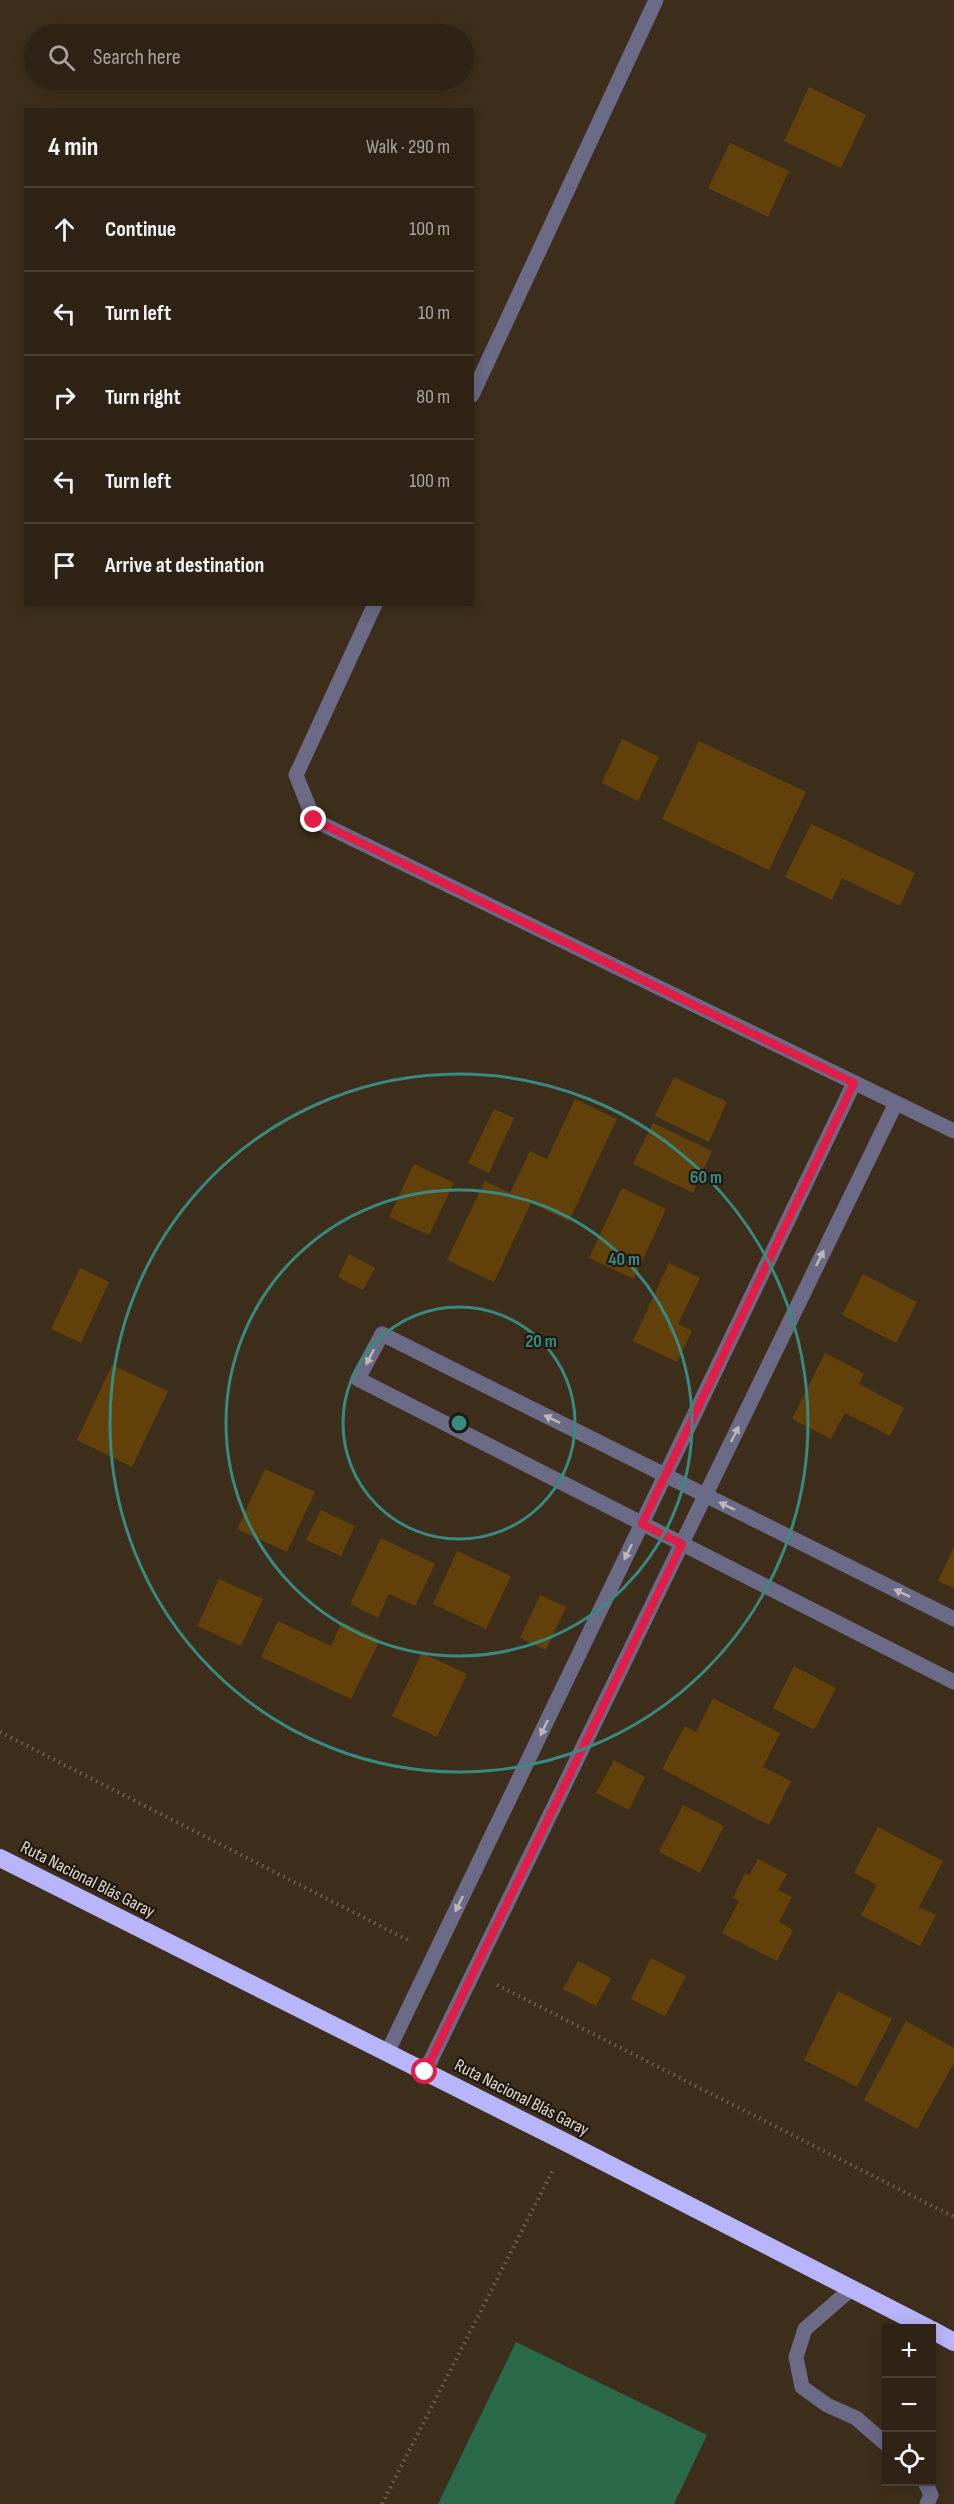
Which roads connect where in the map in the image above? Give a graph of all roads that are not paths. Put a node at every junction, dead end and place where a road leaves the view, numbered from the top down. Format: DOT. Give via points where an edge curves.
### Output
graph roads {
  1 [pos="656,0"];
  2 [pos="474,391"];
  3 [pos="374,606"];
  4 [pos="854,1083"];
  5 [pos="896,1103"];
  6 [pos="954,1131"];
  7 [pos="665,1476"];
  8 [pos="705,1496"];
  9 [pos="642,1524"];
  10 [pos="682,1544"];
  11 [pos="954,1619"];
  12 [pos="954,1682"];
  13 [pos="0,1858"];
  14 [pos="387,2053"];
  15 [pos="425,2072"];
  16 [pos="851,2289"];
  17 [pos="918,2324"];
  18 [pos="936,2333"];
  19 [pos="954,2342"];
  20 [pos="882,2441"];
  21 [pos="927,2486"];
  22 [pos="927,2504"];
  1 -- 2 [label="street"];
  3 -- 4 [label="street" via="296,775 314,820"];
  4 -- 5 [label="street"];
  4 -- 7 [label="street"];
  5 -- 6 [label="street"];
  8 -- 5 [label="street, one-way"];
  7 -- 8 [label="street"];
  7 -- 9 [label="street"];
  7 -- 9 [label="street, one-way" via="382,1334 358,1379"];
  8 -- 10 [label="street"];
  11 -- 8 [label="street, one-way"];
  9 -- 10 [label="street"];
  9 -- 14 [label="street, one-way"];
  10 -- 12 [label="street"];
  10 -- 15 [label="street"];
  13 -- 14 [label="highway, Ruta Nacional Blás Garay"];
  14 -- 15 [label="highway, Ruta Nacional Blás Garay"];
  15 -- 16 [label="highway, Ruta Nacional Blás Garay"];
  16 -- 17 [label="highway, Ruta Nacional Blás Garay"];
  16 -- 20 [label="street" via="805,2329 796,2357 802,2387 827,2405 856,2418"];
  18 -- 19 [label="highway, Ruta Nacional Blás Garay"];
  21 -- 22 [label="street" via="931,2495"];
}
